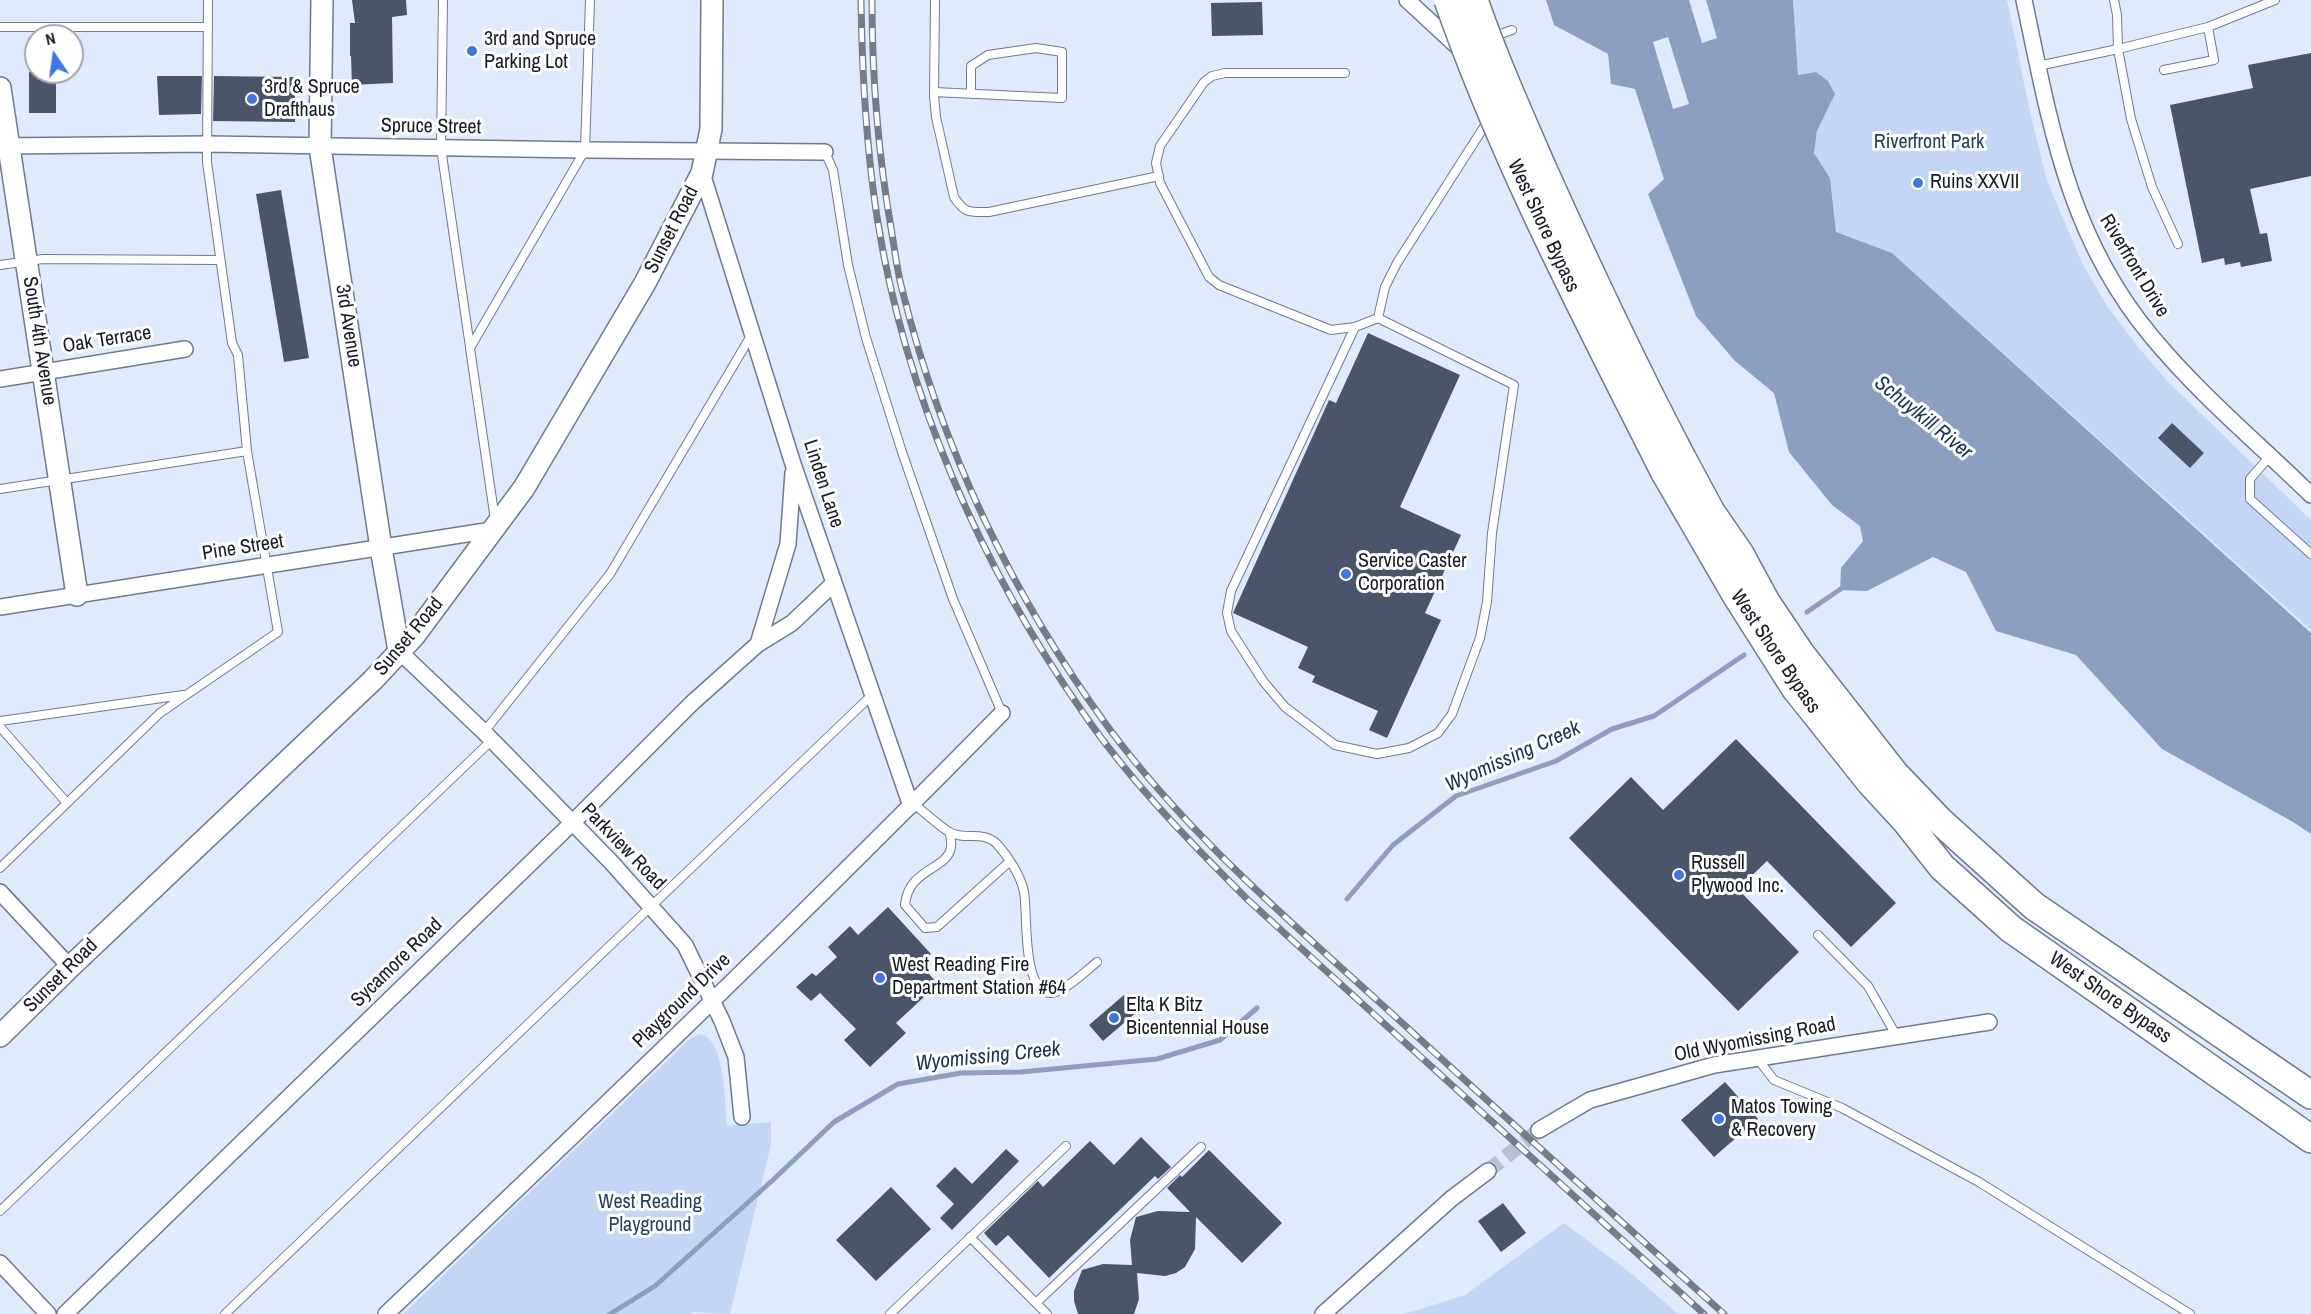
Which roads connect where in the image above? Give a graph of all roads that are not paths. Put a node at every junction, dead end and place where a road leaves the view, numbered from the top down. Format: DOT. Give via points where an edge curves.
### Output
graph roads {
  1 [pos="208,0"];
  2 [pos="322,0"];
  3 [pos="443,0"];
  4 [pos="590,0"];
  5 [pos="712,0"];
  6 [pos="935,0"];
  7 [pos="1407,0"];
  8 [pos="1448,0"];
  9 [pos="1474,0"];
  10 [pos="2024,0"];
  11 [pos="2114,0"];
  12 [pos="2275,0"];
  13 [pos="0,27"];
  14 [pos="208,27"];
  15 [pos="2208,27"];
  16 [pos="1512,30"];
  17 [pos="1481,41"];
  18 [pos="2118,49"];
  19 [pos="2038,66"];
  20 [pos="2164,70"];
  21 [pos="1345,73"];
  22 [pos="1488,76"];
  23 [pos="934,92"];
  24 [pos="971,94"];
  25 [pos="1,96"];
  26 [pos="1499,103"];
  27 [pos="207,144"];
  28 [pos="4,145"];
  29 [pos="320,147"];
  30 [pos="441,148"];
  31 [pos="585,150"];
  32 [pos="707,152"];
  33 [pos="825,152"];
  34 [pos="702,173"];
  35 [pos="1159,176"];
  36 [pos="2178,244"];
  37 [pos="219,260"];
  38 [pos="26,261"];
  39 [pos="0,265"];
  40 [pos="1378,318"];
  41 [pos="1355,327"];
  42 [pos="752,333"];
  43 [pos="470,348"];
  44 [pos="185,349"];
  45 [pos="44,372"];
  46 [pos="0,379"];
  47 [pos="247,451"];
  48 [pos="2271,455"];
  49 [pos="793,464"];
  50 [pos="1673,465"];
  51 [pos="59,479"];
  52 [pos="0,489"];
  53 [pos="2311,495"];
  54 [pos="494,528"];
  55 [pos="381,548"];
  56 [pos="2311,554"];
  57 [pos="265,566"];
  58 [pos="833,584"];
  59 [pos="77,595"];
  60 [pos="0,607"];
  61 [pos="758,644"];
  62 [pos="399,651"];
  63 [pos="873,693"];
  64 [pos="184,694"];
  65 [pos="1002,713"];
  66 [pos="0,721"];
  67 [pos="0,727"];
  68 [pos="488,736"];
  69 [pos="67,803"];
  70 [pos="912,805"];
  71 [pos="572,824"];
  72 [pos="950,832"];
  73 [pos="1009,862"];
  74 [pos="0,868"];
  75 [pos="0,892"];
  76 [pos="651,906"];
  77 [pos="1818,935"];
  78 [pos="1096,962"];
  79 [pos="70,966"];
  80 [pos="712,1000"];
  81 [pos="1989,1022"];
  82 [pos="1896,1035"];
  83 [pos="0,1036"];
  84 [pos="1757,1058"];
  85 [pos="2311,1095"];
  86 [pos="742,1117"];
  87 [pos="1539,1130"];
  88 [pos="2311,1139"];
  89 [pos="1066,1146"];
  90 [pos="1201,1147"];
  91 [pos="1488,1171"];
  92 [pos="0,1211"];
  93 [pos="970,1237"];
  94 [pos="0,1263"];
  95 [pos="1036,1303"];
  96 [pos="48,1314"];
  97 [pos="65,1314"];
  98 [pos="225,1314"];
  99 [pos="386,1314"];
  100 [pos="890,1314"];
  101 [pos="1047,1314"];
  102 [pos="1323,1314"];
  103 [pos="2190,1314"];
  1 -- 14 [label="lane"];
  2 -- 29 [label="street, 3rd Avenue"];
  3 -- 30 [label="lane"];
  4 -- 31 [label="lane"];
  5 -- 32 [label="street, Sunset Road" via="711,129"];
  6 -- 23 [label="lane"];
  7 -- 22 [label="street" via="1465,46"];
  8 -- 50 [label="highway, West Shore Bypass, bridge" via="1479,86 1539,221"];
  9 -- 50 [label="highway, West Shore Bypass, bridge" via="1503,77"];
  10 -- 19 [label="street, Riverfront Drive"];
  11 -- 18 [label="lane"];
  12 -- 15 [label="lane"];
  13 -- 14 [label="lane"];
  14 -- 27 [label="lane"];
  15 -- 18 [label="lane"];
  15 -- 20 [label="lane" via="2214,60"];
  16 -- 17 [label="lane"];
  18 -- 19 [label="lane"];
  18 -- 36 [label="lane" via="2141,153"];
  19 -- 48 [label="street, Riverfront Drive" via="2073,201 2110,276 2152,337 2219,408"];
  21 -- 35 [label="lane" via="1212,76 1160,146 1156,163"];
  23 -- 24 [label="lane"];
  23 -- 35 [label="lane" via="954,197 969,212 989,212"];
  24 -- 24 [label="lane" via="1062,98 1062,52 1036,48 988,55 971,66"];
  25 -- 28 [label="street, South 4th Avenue"];
  26 -- 40 [label="lane" via="1397,262 1385,287"];
  27 -- 28 [label="street, Spruce Street"];
  27 -- 29 [label="street, Spruce Street"];
  27 -- 37 [label="lane"];
  28 -- 38 [label="street, South 4th Avenue"];
  29 -- 30 [label="street, Spruce Street"];
  29 -- 55 [label="street, 3rd Avenue"];
  30 -- 31 [label="street, Spruce Street"];
  30 -- 43 [label="lane"];
  31 -- 32 [label="street, Spruce Street"];
  31 -- 43 [label="lane"];
  32 -- 33 [label="street, Spruce Street"];
  32 -- 34 [label="street, Sunset Road"];
  33 -- 65 [label="lane" via="866,338 953,599"];
  34 -- 42 [label="street, Linden Lane"];
  34 -- 54 [label="street, Sunset Road" via="645,283 524,488"];
  35 -- 41 [label="lane" via="1209,277 1219,285 1331,330"];
  37 -- 38 [label="lane"];
  37 -- 47 [label="lane" via="232,343 238,355"];
  38 -- 39 [label="lane"];
  38 -- 45 [label="street, South 4th Avenue"];
  40 -- 41 [label="lane"];
  40 -- 41 [label="lane" via="1514,385 1492,533 1488,602 1480,638 1452,714 1438,733 1409,748 1377,754 1335,745 1285,708 1231,631 1227,613 1231,591"];
  42 -- 49 [label="street, Linden Lane"];
  42 -- 68 [label="lane" via="610,574"];
  43 -- 54 [label="lane"];
  44 -- 45 [label="street, Oak Terrace"];
  45 -- 46 [label="street, Oak Terrace"];
  45 -- 51 [label="street, South 4th Avenue"];
  47 -- 51 [label="lane"];
  47 -- 57 [label="lane"];
  48 -- 53 [label="street, Riverfront Drive"];
  48 -- 56 [label="lane" via="2250,479 2250,499"];
  49 -- 58 [label="street, Linden Lane"];
  49 -- 61 [label="street" via="788,544"];
  50 -- 85 [label="highway, West Shore Bypass" via="1740,554 1801,654 1895,774 1941,822 2034,906"];
  50 -- 88 [label="highway, West Shore Bypass" via="1736,595 1795,688 1942,867 2011,929"];
  51 -- 52 [label="lane"];
  51 -- 59 [label="street, South 4th Avenue"];
  54 -- 55 [label="street, Pine Street"];
  54 -- 62 [label="street, Sunset Road"];
  55 -- 57 [label="street, Pine Street"];
  55 -- 62 [label="street, 3rd Avenue"];
  57 -- 59 [label="street, Pine Street"];
  57 -- 64 [label="lane" via="278,632"];
  58 -- 61 [label="street, Sycamore Road" via="792,623"];
  58 -- 63 [label="street, Linden Lane"];
  59 -- 60 [label="street, Pine Street"];
  61 -- 71 [label="street, Sycamore Road" via="692,703"];
  62 -- 68 [label="street, Parkview Road"];
  62 -- 79 [label="street, Sunset Road"];
  63 -- 70 [label="street, Linden Lane"];
  63 -- 76 [label="lane"];
  64 -- 66 [label="lane"];
  64 -- 69 [label="lane" via="160,712"];
  65 -- 70 [label="street, Playground Drive"];
  67 -- 69 [label="lane"];
  68 -- 71 [label="street, Parkview Road"];
  68 -- 92 [label="lane"];
  69 -- 74 [label="lane"];
  70 -- 72 [label="lane"];
  70 -- 80 [label="street, Playground Drive"];
  71 -- 76 [label="street, Parkview Road"];
  71 -- 97 [label="street, Sycamore Road"];
  72 -- 73 [label="lane" via="985,836"];
  72 -- 73 [label="lane" via="951,848 944,860 919,876 906,891 905,904 926,928 937,927"];
  73 -- 78 [label="lane" via="1024,893 1029,961 1041,987 1054,993"];
  75 -- 79 [label="street"];
  76 -- 80 [label="street, Parkview Road" via="685,945"];
  76 -- 98 [label="lane"];
  77 -- 82 [label="lane" via="1868,986"];
  79 -- 83 [label="street, Sunset Road"];
  80 -- 86 [label="street, Parkview Road" via="736,1057"];
  80 -- 99 [label="street, Playground Drive"];
  81 -- 82 [label="street, Old Wyomissing Road"];
  82 -- 84 [label="street, Old Wyomissing Road"];
  84 -- 87 [label="street, Old Wyomissing Road" via="1714,1065 1590,1100"];
  84 -- 103 [label="lane" via="1774,1080 1842,1108 1979,1182"];
  89 -- 93 [label="lane"];
  90 -- 95 [label="lane"];
  91 -- 102 [label="street"];
  93 -- 95 [label="lane"];
  93 -- 100 [label="lane"];
  94 -- 96 [label="street"];
  95 -- 101 [label="lane"];
}
